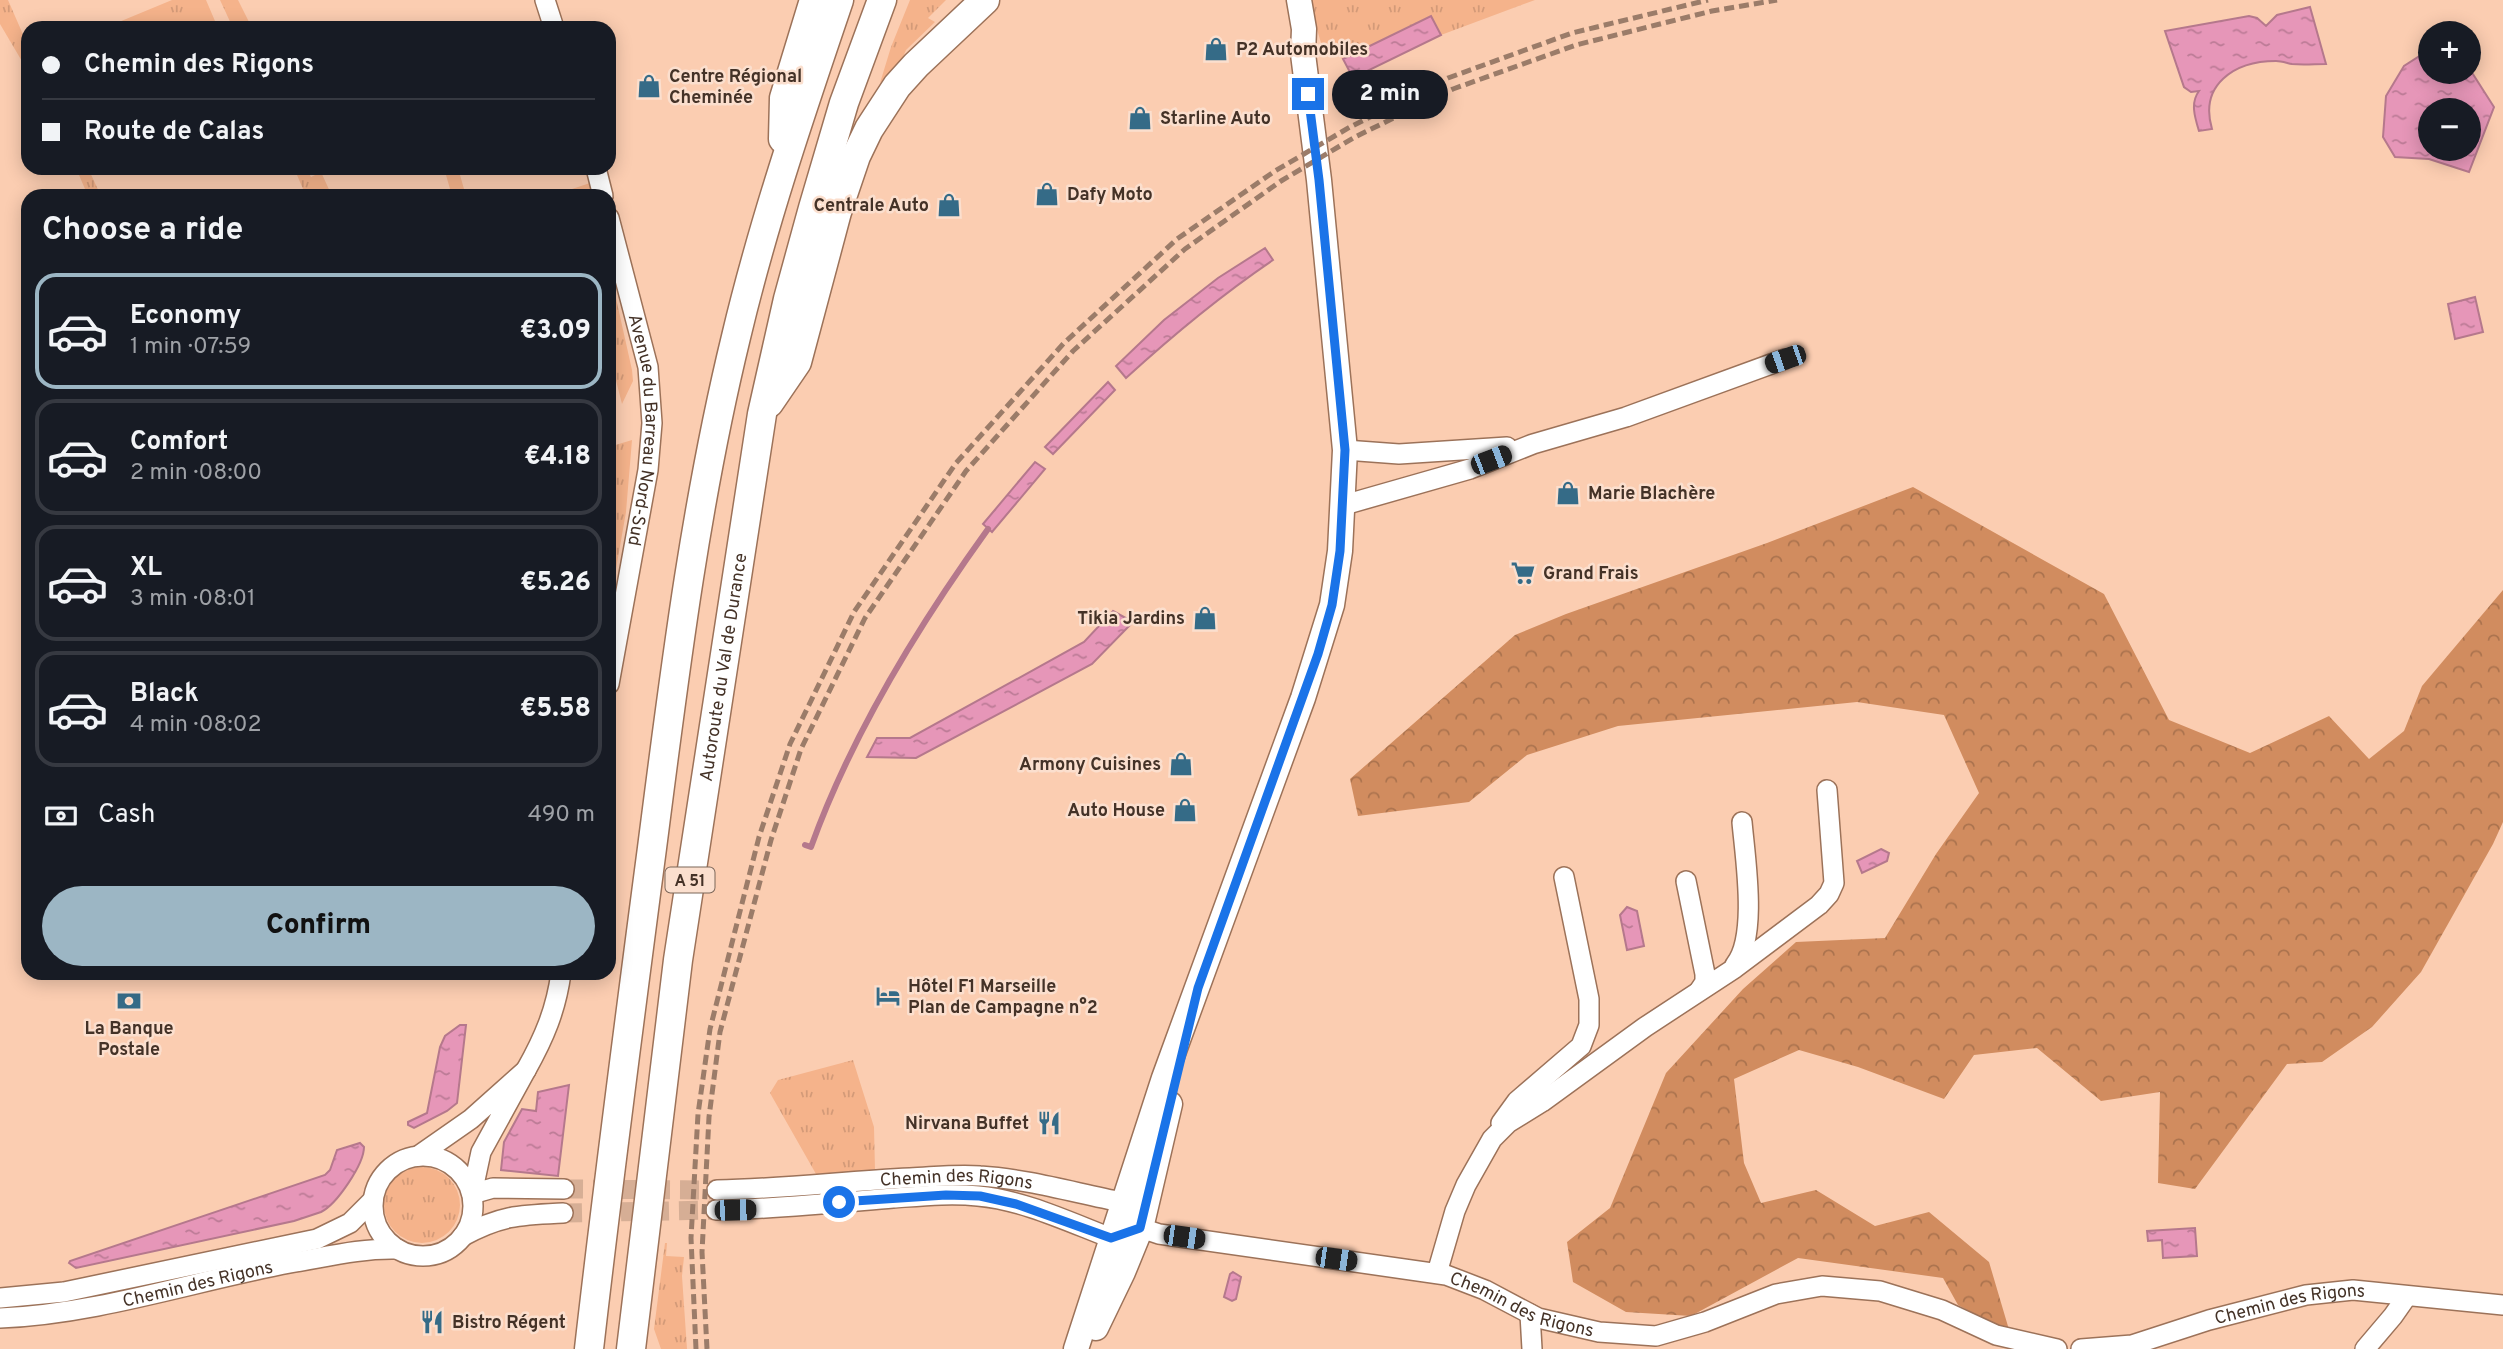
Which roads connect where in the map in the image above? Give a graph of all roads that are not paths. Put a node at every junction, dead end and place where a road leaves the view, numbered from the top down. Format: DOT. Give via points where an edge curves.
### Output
graph roads {
  1 [pos="545,0"];
  2 [pos="814,0"];
  3 [pos="839,0"];
  4 [pos="882,0"];
  5 [pos="985,0"];
  6 [pos="1284,0"];
  7 [pos="1299,0"];
  8 [pos="552,21"];
  9 [pos="1303,54"];
  10 [pos="783,166"];
  11 [pos="616,245"];
  12 [pos="1785,359"];
  13 [pos="762,414"];
  14 [pos="1533,444"];
  15 [pos="1345,450"];
  16 [pos="1344,505"];
  17 [pos="616,646"];
  18 [pos="1827,790"];
  19 [pos="1742,822"];
  20 [pos="1564,877"];
  21 [pos="1686,881"];
  22 [pos="1727,973"];
  23 [pos="560,980"];
  24 [pos="1198,988"];
  25 [pos="1699,991"];
  26 [pos="526,1070"];
  27 [pos="1492,1139"];
  28 [pos="418,1156"];
  29 [pos="564,1189"];
  30 [pos="472,1194"];
  31 [pos="373,1200"];
  32 [pos="1122,1202"];
  33 [pos="563,1213"];
  34 [pos="1140,1228"];
  35 [pos="463,1236"];
  36 [pos="1111,1238"];
  37 [pos="397,1249"];
  38 [pos="1437,1273"];
  39 [pos="2407,1296"];
  40 [pos="0,1297"];
  41 [pos="2503,1305"];
  42 [pos="1530,1314"];
  43 [pos="0,1318"];
  44 [pos="589,1349"];
  45 [pos="631,1349"];
  46 [pos="1076,1349"];
  47 [pos="1086,1349"];
  48 [pos="1532,1349"];
  49 [pos="2057,1349"];
  50 [pos="2081,1349"];
  51 [pos="2365,1349"];
  1 -- 8 [label="street"];
  2 -- 10 [label="highway" via="784,98"];
  3 -- 10 [label="highway, A 51"];
  4 -- 13 [label="highway, Autoroute du Val de Durance / A 51" via="844,103 813,208"];
  5 -- 13 [label="highway" via="916,65 869,129 836,212 797,362"];
  6 -- 9 [label="main road"];
  7 -- 9 [label="main road"];
  9 -- 15 [label="main road"];
  10 -- 44 [label="highway, A 51" via="736,338 684,606"];
  11 -- 17 [label="street, Avenue du Barreau Nord-Sud" via="648,367 652,423"];
  12 -- 14 [label="street"];
  13 -- 45 [label="highway, Autoroute du Val de Durance / A 51" via="678,960"];
  14 -- 15 [label="street" via="1399,454"];
  14 -- 16 [label="street" via="1470,469"];
  15 -- 16 [label="main road"];
  16 -- 24 [label="main road" via="1332,605 1318,654"];
  18 -- 22 [label="street" via="1833,883 1829,894"];
  19 -- 22 [label="street" via="1749,904 1742,954"];
  20 -- 27 [label="street" via="1589,999 1587,1035 1574,1054 1517,1101"];
  21 -- 25 [label="street" via="1705,975"];
  22 -- 25 [label="street"];
  23 -- 26 [label="street" via="549,1026"];
  24 -- 32 [label="main road"];
  24 -- 34 [label="main road"];
  25 -- 27 [label="street" via="1508,1123"];
  26 -- 28 [label="street" via="471,1119"];
  26 -- 30 [label="street" via="481,1152"];
  27 -- 38 [label="street" via="1455,1211"];
  28 -- 30 [label="street" via="439,1158 458,1169"];
  28 -- 31 [label="street" via="391,1167 376,1187"];
  29 -- 30 [label="street" via="493,1188"];
  30 -- 35 [label="street" via="471,1223"];
  31 -- 37 [label="street" via="377,1228"];
  31 -- 40 [label="street, Chemin des Rigons" via="350,1223 317,1239 64,1292"];
  32 -- 34 [label="street"];
  32 -- 36 [label="main road"];
  32 -- 36 [label="street, Chemin des Rigons" via="979,1175 716,1200 785,1208 980,1196"];
  33 -- 35 [label="street" via="507,1216"];
  34 -- 36 [label="street"];
  34 -- 38 [label="street, Chemin des Rigons"];
  34 -- 47 [label="main road"];
  35 -- 37 [label="street" via="437,1255 411,1255"];
  36 -- 46 [label="main road"];
  37 -- 43 [label="street, Chemin des Rigons" via="351,1251 84,1308"];
  38 -- 42 [label="street, Chemin des Rigons" via="1485,1290"];
  39 -- 41 [label="street, Chemin des Rigons"];
  39 -- 50 [label="street, Chemin des Rigons" via="2353,1290 2306,1295 2132,1345"];
  39 -- 51 [label="street"];
  42 -- 48 [label="street"];
  42 -- 49 [label="street, Chemin des Rigons" via="1599,1332 1656,1336 1776,1294 1822,1286 1880,1291 1942,1310 1996,1335"];
}
